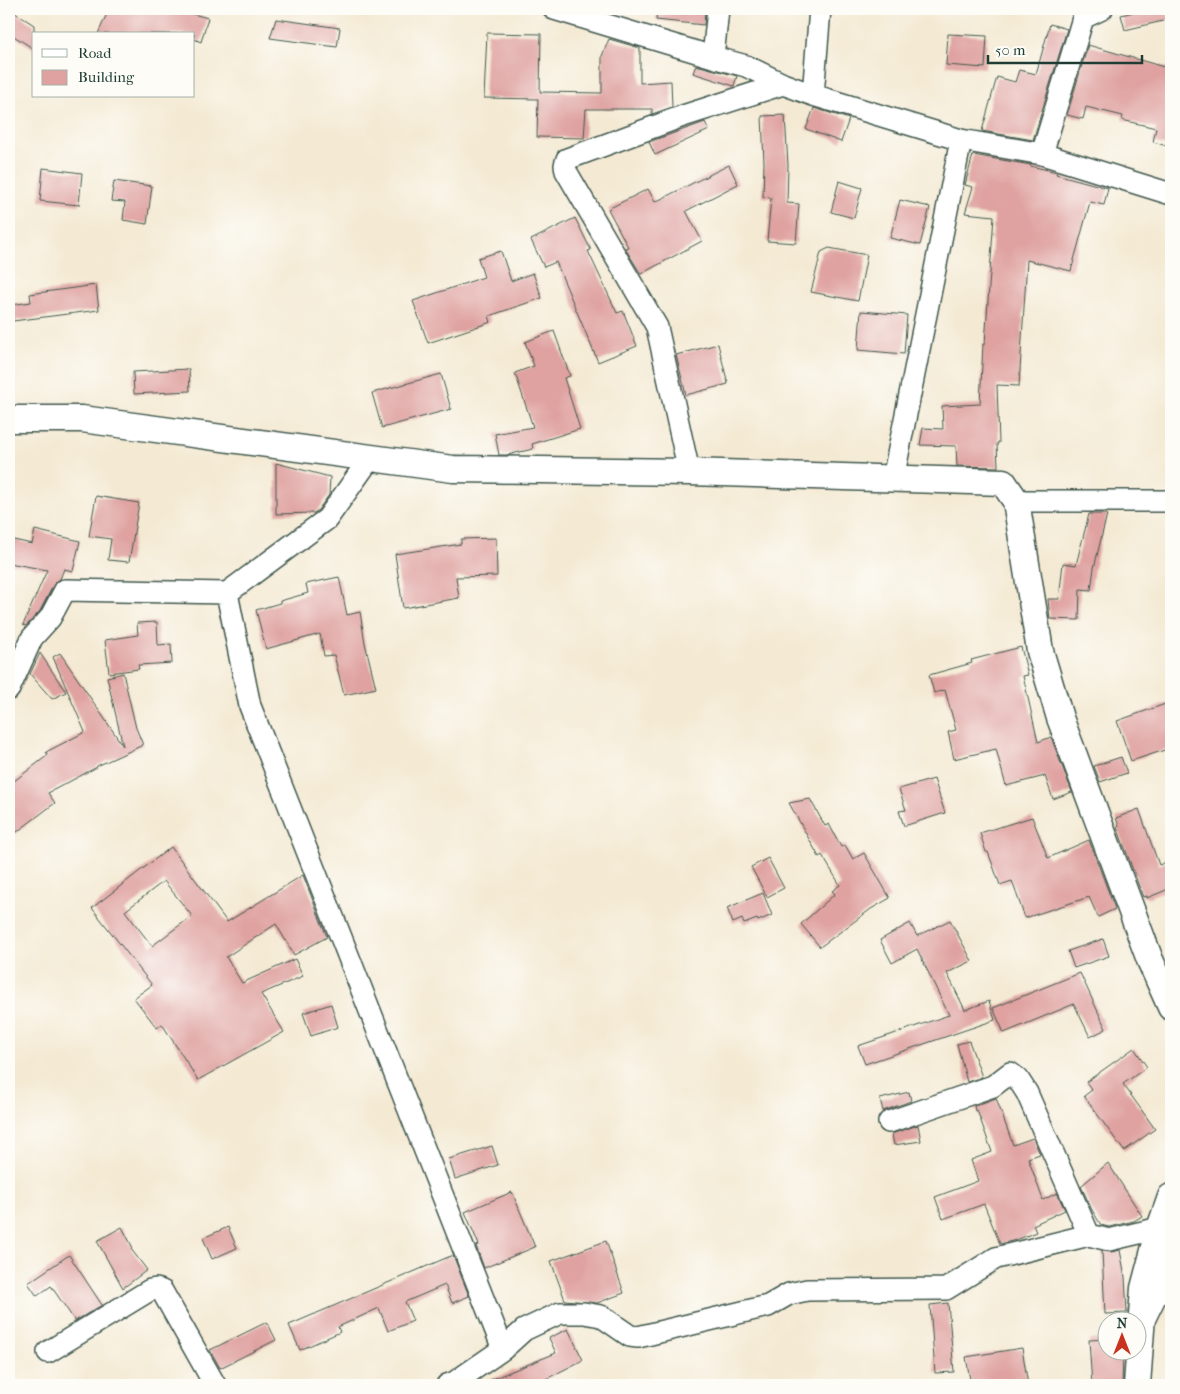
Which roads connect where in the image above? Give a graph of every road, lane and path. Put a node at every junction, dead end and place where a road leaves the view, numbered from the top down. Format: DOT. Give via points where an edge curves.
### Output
graph roads {
  1 [pos="554,9"];
  2 [pos="718,9"];
  3 [pos="820,9"];
  4 [pos="1102,9"];
  5 [pos="1082,13"];
  6 [pos="713,57"];
  7 [pos="783,84"];
  8 [pos="813,95"];
  9 [pos="961,140"];
  10 [pos="1042,154"];
  11 [pos="1171,194"];
  12 [pos="9,419"];
  13 [pos="370,457"];
  14 [pos="689,472"];
  15 [pos="893,479"];
  16 [pos="1016,501"];
  17 [pos="1171,501"];
  18 [pos="227,593"];
  19 [pos="9,689"];
  20 [pos="1171,1008"];
  21 [pos="889,1122"];
  22 [pos="1171,1197"];
  23 [pos="1160,1228"];
  24 [pos="1089,1235"];
  25 [pos="1171,1265"];
  26 [pos="1143,1312"];
  27 [pos="1148,1313"];
  28 [pos="503,1350"];
  29 [pos="48,1352"];
  30 [pos="1139,1362"];
  31 [pos="215,1385"];
  32 [pos="448,1385"];
  33 [pos="1137,1385"];
  1 -- 6 [label="street"];
  2 -- 6 [label="street"];
  3 -- 8 [label="street"];
  4 -- 5 [label="street"];
  5 -- 10 [label="street"];
  6 -- 7 [label="street" via="746,66"];
  7 -- 8 [label="street"];
  7 -- 14 [label="street" via="683,116 567,159 564,165 658,327"];
  8 -- 9 [label="street"];
  9 -- 10 [label="street"];
  9 -- 15 [label="street"];
  10 -- 11 [label="street"];
  12 -- 13 [label="street" via="82,419"];
  13 -- 14 [label="street" via="453,469"];
  13 -- 18 [label="street" via="327,520"];
  14 -- 15 [label="street"];
  15 -- 16 [label="street" via="1003,482"];
  16 -- 17 [label="street"];
  16 -- 20 [label="street" via="1040,651 1060,718"];
  18 -- 19 [label="street" via="65,590 50,618 32,638"];
  18 -- 28 [label="street" via="250,706"];
  21 -- 24 [label="street" via="993,1086 1010,1073 1027,1093"];
  22 -- 23 [label="street"];
  23 -- 24 [label="street" via="1109,1240"];
  23 -- 26 [label="street" via="1144,1288"];
  24 -- 28 [label="street" via="996,1258 946,1289 807,1290 789,1294 768,1306 638,1337 630,1336 600,1316 560,1313 524,1330"];
  25 -- 27 [label="street"];
  28 -- 32 [label="street"];
  29 -- 31 [label="street" via="156,1289 162,1291"];
  30 -- 33 [label="street"];
}
